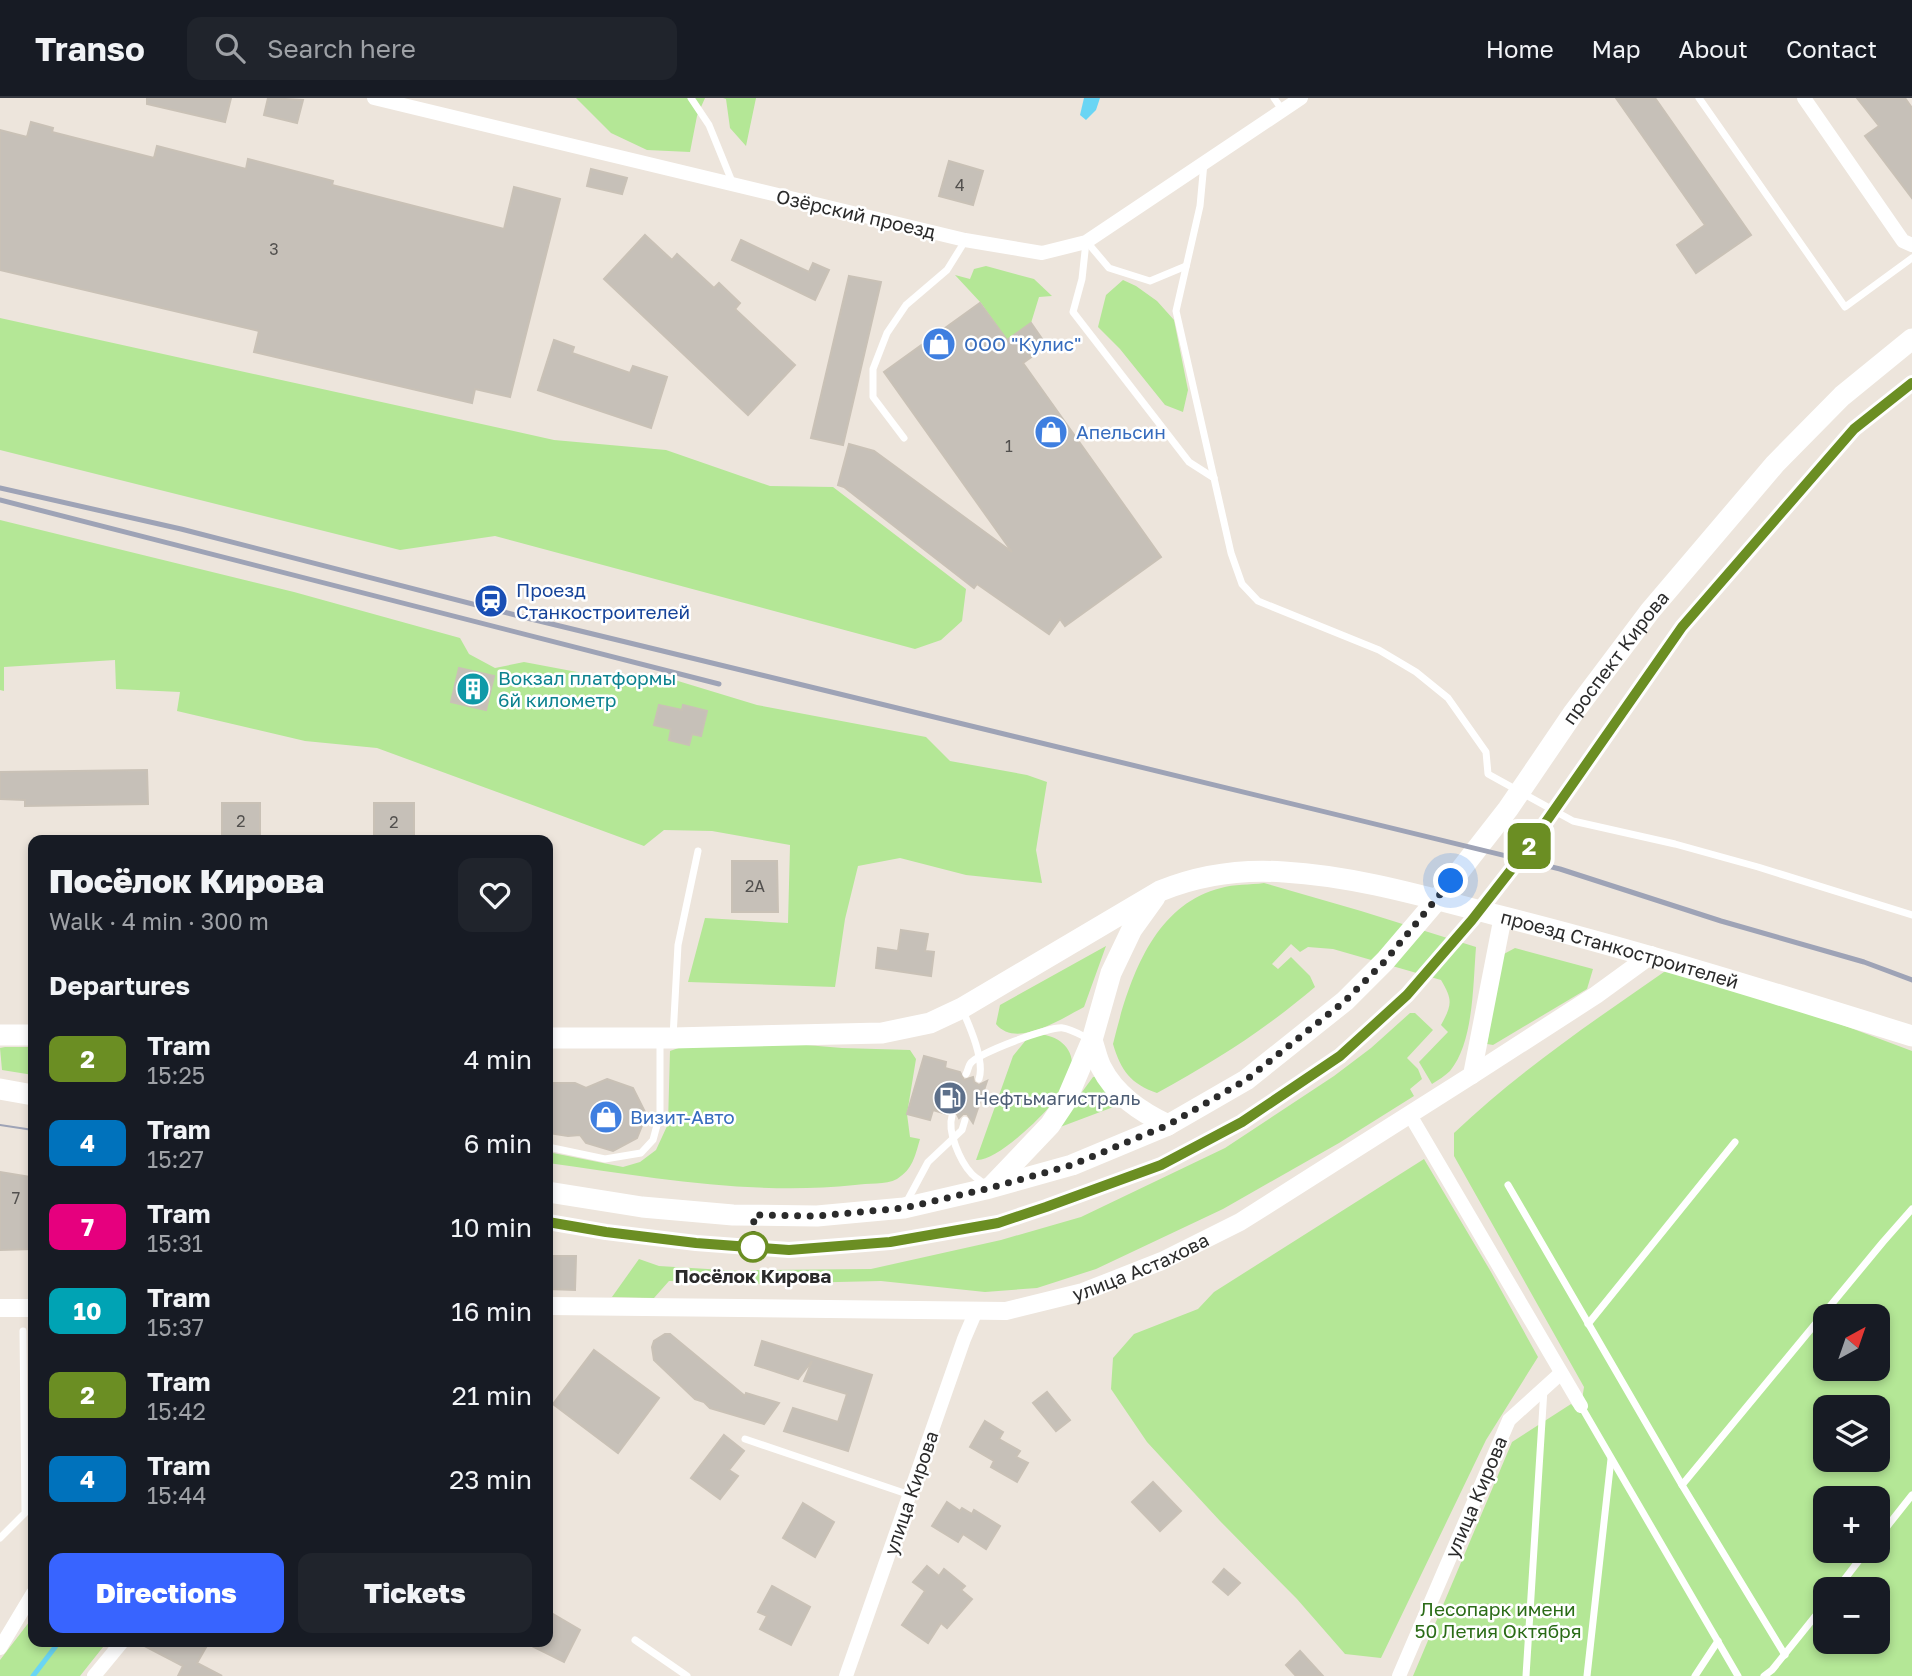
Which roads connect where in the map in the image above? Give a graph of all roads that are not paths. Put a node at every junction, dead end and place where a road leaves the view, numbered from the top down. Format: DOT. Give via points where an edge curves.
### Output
graph roads {
  1 [pos="374,98"];
  2 [pos="691,98"];
  3 [pos="1274,98"];
  4 [pos="1301,98"];
  5 [pos="1699,98"];
  6 [pos="1804,98"];
  7 [pos="1283,111"];
  8 [pos="1204,162"];
  9 [pos="733,185"];
  10 [pos="965,240"];
  11 [pos="1086,242"];
  12 [pos="1912,245"];
  13 [pos="1912,258"];
  14 [pos="1186,266"];
  15 [pos="1912,339"];
  16 [pos="904,438"];
  17 [pos="1214,478"];
  18 [pos="698,851"];
  19 [pos="1160,891"];
  20 [pos="1912,915"];
  21 [pos="1503,916"];
  22 [pos="1651,955"];
  23 [pos="962,1008"];
  24 [pos="0,1035"];
  25 [pos="28,1035"];
  26 [pos="1912,1036"];
  27 [pos="553,1038"];
  28 [pos="666,1038"];
  29 [pos="1092,1041"];
  30 [pos="978,1057"];
  31 [pos="966,1074"];
  32 [pos="1472,1076"];
  33 [pos="979,1079"];
  34 [pos="0,1089"];
  35 [pos="28,1094"];
  36 [pos="1410,1115"];
  37 [pos="952,1116"];
  38 [pos="965,1120"];
  39 [pos="1168,1125"];
  40 [pos="953,1138"];
  41 [pos="1735,1142"];
  42 [pos="553,1148"];
  43 [pos="1508,1185"];
  44 [pos="990,1188"];
  45 [pos="553,1193"];
  46 [pos="904,1208"];
  47 [pos="1912,1209"];
  48 [pos="553,1306"];
  49 [pos="0,1308"];
  50 [pos="28,1308"];
  51 [pos="976,1311"];
  52 [pos="1588,1324"];
  53 [pos="23,1331"];
  54 [pos="1561,1373"];
  55 [pos="1544,1388"];
  56 [pos="1581,1406"];
  57 [pos="746,1439"];
  58 [pos="1611,1458"];
  59 [pos="1682,1485"];
  60 [pos="911,1495"];
  61 [pos="1912,1495"];
  62 [pos="1909,1505"];
  63 [pos="1890,1525"];
  64 [pos="0,1538"];
  65 [pos="1857,1563"];
  66 [pos="1846,1577"];
  67 [pos="28,1601"];
  68 [pos="1813,1619"];
  69 [pos="635,1640"];
  70 [pos="1718,1641"];
  71 [pos="118,1647"];
  72 [pos="0,1648"];
  73 [pos="1785,1655"];
  74 [pos="94,1676"];
  75 [pos="687,1676"];
  76 [pos="846,1676"];
  77 [pos="1399,1676"];
  78 [pos="1526,1676"];
  79 [pos="1587,1676"];
  80 [pos="1695,1676"];
  81 [pos="1738,1676"];
  82 [pos="1764,1676"];
  1 -- 9 [label="street, Озёрский проезд"];
  2 -- 9 [label="lane" via="709,125"];
  3 -- 7 [label="lane"];
  4 -- 7 [label="street, Озёрский проезд"];
  5 -- 13 [label="lane" via="1845,307"];
  6 -- 12 [label="street" via="1903,241"];
  7 -- 8 [label="street, Озёрский проезд"];
  8 -- 11 [label="street, Озёрский проезд"];
  8 -- 14 [label="lane" via="1200,206"];
  9 -- 10 [label="street, Озёрский проезд"];
  10 -- 11 [label="street, Озёрский проезд" via="1042,253"];
  10 -- 16 [label="lane" via="947,270 906,305 887,333 873,369 873,397"];
  11 -- 14 [label="lane" via="1109,268 1150,281"];
  11 -- 17 [label="lane" via="1073,312 1189,462"];
  14 -- 17 [label="lane" via="1176,312"];
  15 -- 39 [label="main road, проспект Кирова" via="1842,396 1775,464 1650,611 1508,809 1385,961 1345,1001 1246,1080"];
  17 -- 20 [label="lane" via="1231,554 1242,583 1258,601 1379,650 1416,672 1448,698 1486,752 1488,774 1573,821 1758,867"];
  18 -- 28 [label="lane" via="678,945"];
  19 -- 21 [label="main road, проезд Станкостроителей" via="1229,872 1284,872 1382,886"];
  19 -- 23 [label="main road"];
  19 -- 29 [label="main road" via="1132,929 1111,973"];
  21 -- 22 [label="main road, проезд Станкостроителей"];
  21 -- 32 [label="street"];
  22 -- 26 [label="main road, проезд Станкостроителей"];
  22 -- 32 [label="street, улица Астахова"];
  23 -- 28 [label="main road" via="930,1023 881,1033"];
  23 -- 30 [label="lane"];
  24 -- 25 [label="main road"];
  27 -- 28 [label="main road"];
  28 -- 42 [label="lane" via="660,1114 653,1140 641,1153 605,1159"];
  29 -- 30 [label="lane" via="1062,1027"];
  29 -- 39 [label="main road" via="1101,1068 1121,1094 1142,1113"];
  29 -- 44 [label="main road" via="1066,1101 1050,1125"];
  30 -- 31 [label="lane"];
  30 -- 33 [label="lane"];
  32 -- 36 [label="street, улица Астахова"];
  34 -- 35 [label="main road"];
  36 -- 51 [label="street, улица Астахова" via="1240,1222 1162,1261 1083,1293 1006,1311"];
  36 -- 54 [label="street"];
  37 -- 40 [label="lane"];
  38 -- 40 [label="lane"];
  39 -- 44 [label="main road" via="1072,1165"];
  40 -- 44 [label="lane" via="970,1172"];
  40 -- 46 [label="lane" via="928,1162"];
  41 -- 52 [label="lane"];
  43 -- 52 [label="lane"];
  44 -- 46 [label="main road"];
  45 -- 46 [label="main road" via="733,1215 817,1216"];
  47 -- 59 [label="lane"];
  48 -- 51 [label="street, улица Астахова"];
  49 -- 50 [label="street"];
  51 -- 60 [label="street, улица Кирова"];
  52 -- 59 [label="lane"];
  53 -- 64 [label="lane" via="27,1376 25,1513"];
  54 -- 55 [label="street, улица Кирова"];
  54 -- 56 [label="street"];
  55 -- 77 [label="street, улица Кирова" via="1509,1420"];
  55 -- 78 [label="lane"];
  56 -- 58 [label="lane"];
  57 -- 60 [label="lane"];
  58 -- 70 [label="lane"];
  58 -- 79 [label="lane"];
  59 -- 73 [label="lane"];
  60 -- 76 [label="street, улица Кирова"];
  61 -- 62 [label="lane"];
  62 -- 63 [label="lane"];
  65 -- 66 [label="lane"];
  67 -- 72 [label="street"];
  68 -- 73 [label="lane"];
  69 -- 75 [label="lane"];
  70 -- 80 [label="lane"];
  70 -- 81 [label="lane"];
  71 -- 74 [label="street"];
  73 -- 82 [label="lane"];
}
